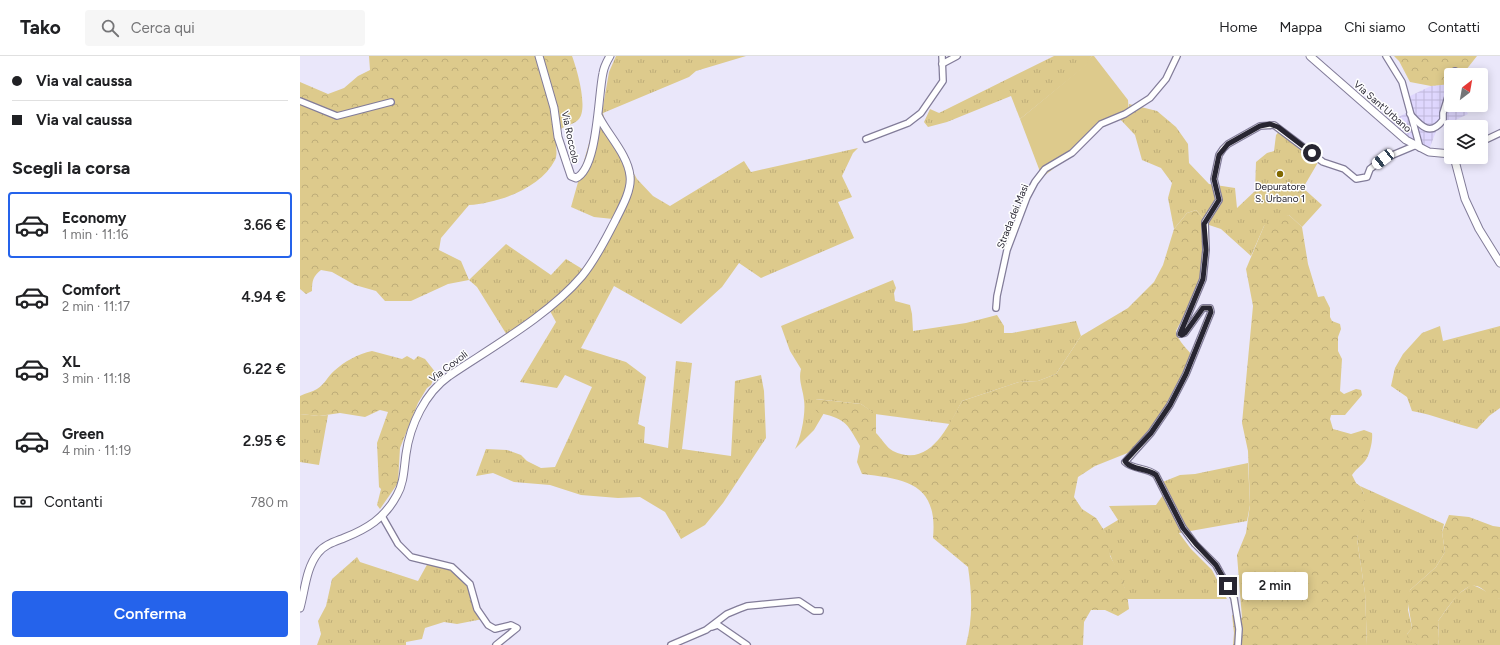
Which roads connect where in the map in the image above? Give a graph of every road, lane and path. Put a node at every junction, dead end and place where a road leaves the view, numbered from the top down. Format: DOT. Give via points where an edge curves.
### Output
graph roads {
  1 [pos="539,56"];
  2 [pos="610,56"];
  3 [pos="942,56"];
  4 [pos="956,56"];
  5 [pos="1177,56"];
  6 [pos="1310,56"];
  7 [pos="1386,56"];
  8 [pos="942,64"];
  9 [pos="300,101"];
  10 [pos="391,102"];
  11 [pos="1444,110"];
  12 [pos="1409,112"];
  13 [pos="599,117"];
  14 [pos="1500,133"];
  15 [pos="866,139"];
  16 [pos="1488,139"];
  17 [pos="1417,147"];
  18 [pos="1444,154"];
  19 [pos="1456,164"];
  20 [pos="1500,263"];
  21 [pos="996,308"];
  22 [pos="382,516"];
  23 [pos="300,608"];
  24 [pos="820,611"];
  25 [pos="710,627"];
  26 [pos="496,645"];
  27 [pos="671,645"];
  28 [pos="748,645"];
  29 [pos="1238,645"];
  1 -- 13 [label="street, Via Roccolo" via="554,108 558,137 568,171 573,177 580,175 588,160"];
  2 -- 13 [label="street" via="603,73"];
  3 -- 8 [label="street"];
  4 -- 8 [label="street"];
  5 -- 21 [label="street, Strada dei Masi" via="1163,82 1150,98 1125,114 1101,124 1072,153 1045,169 1035,182 1007,250"];
  6 -- 17 [label="street, Via Sant'Urbano"];
  7 -- 12 [label="street" via="1402,82"];
  8 -- 15 [label="street" via="942,83 919,115 908,123"];
  9 -- 10 [label="street" via="337,116"];
  11 -- 12 [label="street" via="1444,119 1432,129 1420,124"];
  12 -- 17 [label="street"];
  13 -- 22 [label="street, Via Covoli" via="624,158 630,176 628,190 599,252 581,276 553,303 443,380 430,394 409,439 400,490"];
  14 -- 16 [label="street"];
  17 -- 18 [label="street, Via Sant'Urbano"];
  17 -- 29 [label="street" via="1383,159 1370,169 1367,177 1360,179 1356,179 1344,169 1323,162 1274,125 1260,126 1228,144 1219,155 1214,179 1219,200 1204,224 1206,250 1203,279 1180,334 1185,333 1203,308 1210,308 1211,312 1186,374 1170,405 1151,433 1125,462 1129,466 1149,470 1156,475 1183,528 1216,565 1236,604"];
  19 -- 20 [label="street" via="1465,199 1479,229"];
  22 -- 23 [label="street, Via Covoli" via="354,534 320,550 309,571"];
  22 -- 26 [label="street" via="398,544 410,557 452,567 470,584 477,609 488,625 495,629 511,624 518,628"];
  24 -- 25 [label="street" via="814,611 799,601 748,606 727,614"];
  25 -- 27 [label="street"];
  25 -- 28 [label="street" via="718,625"];
}
